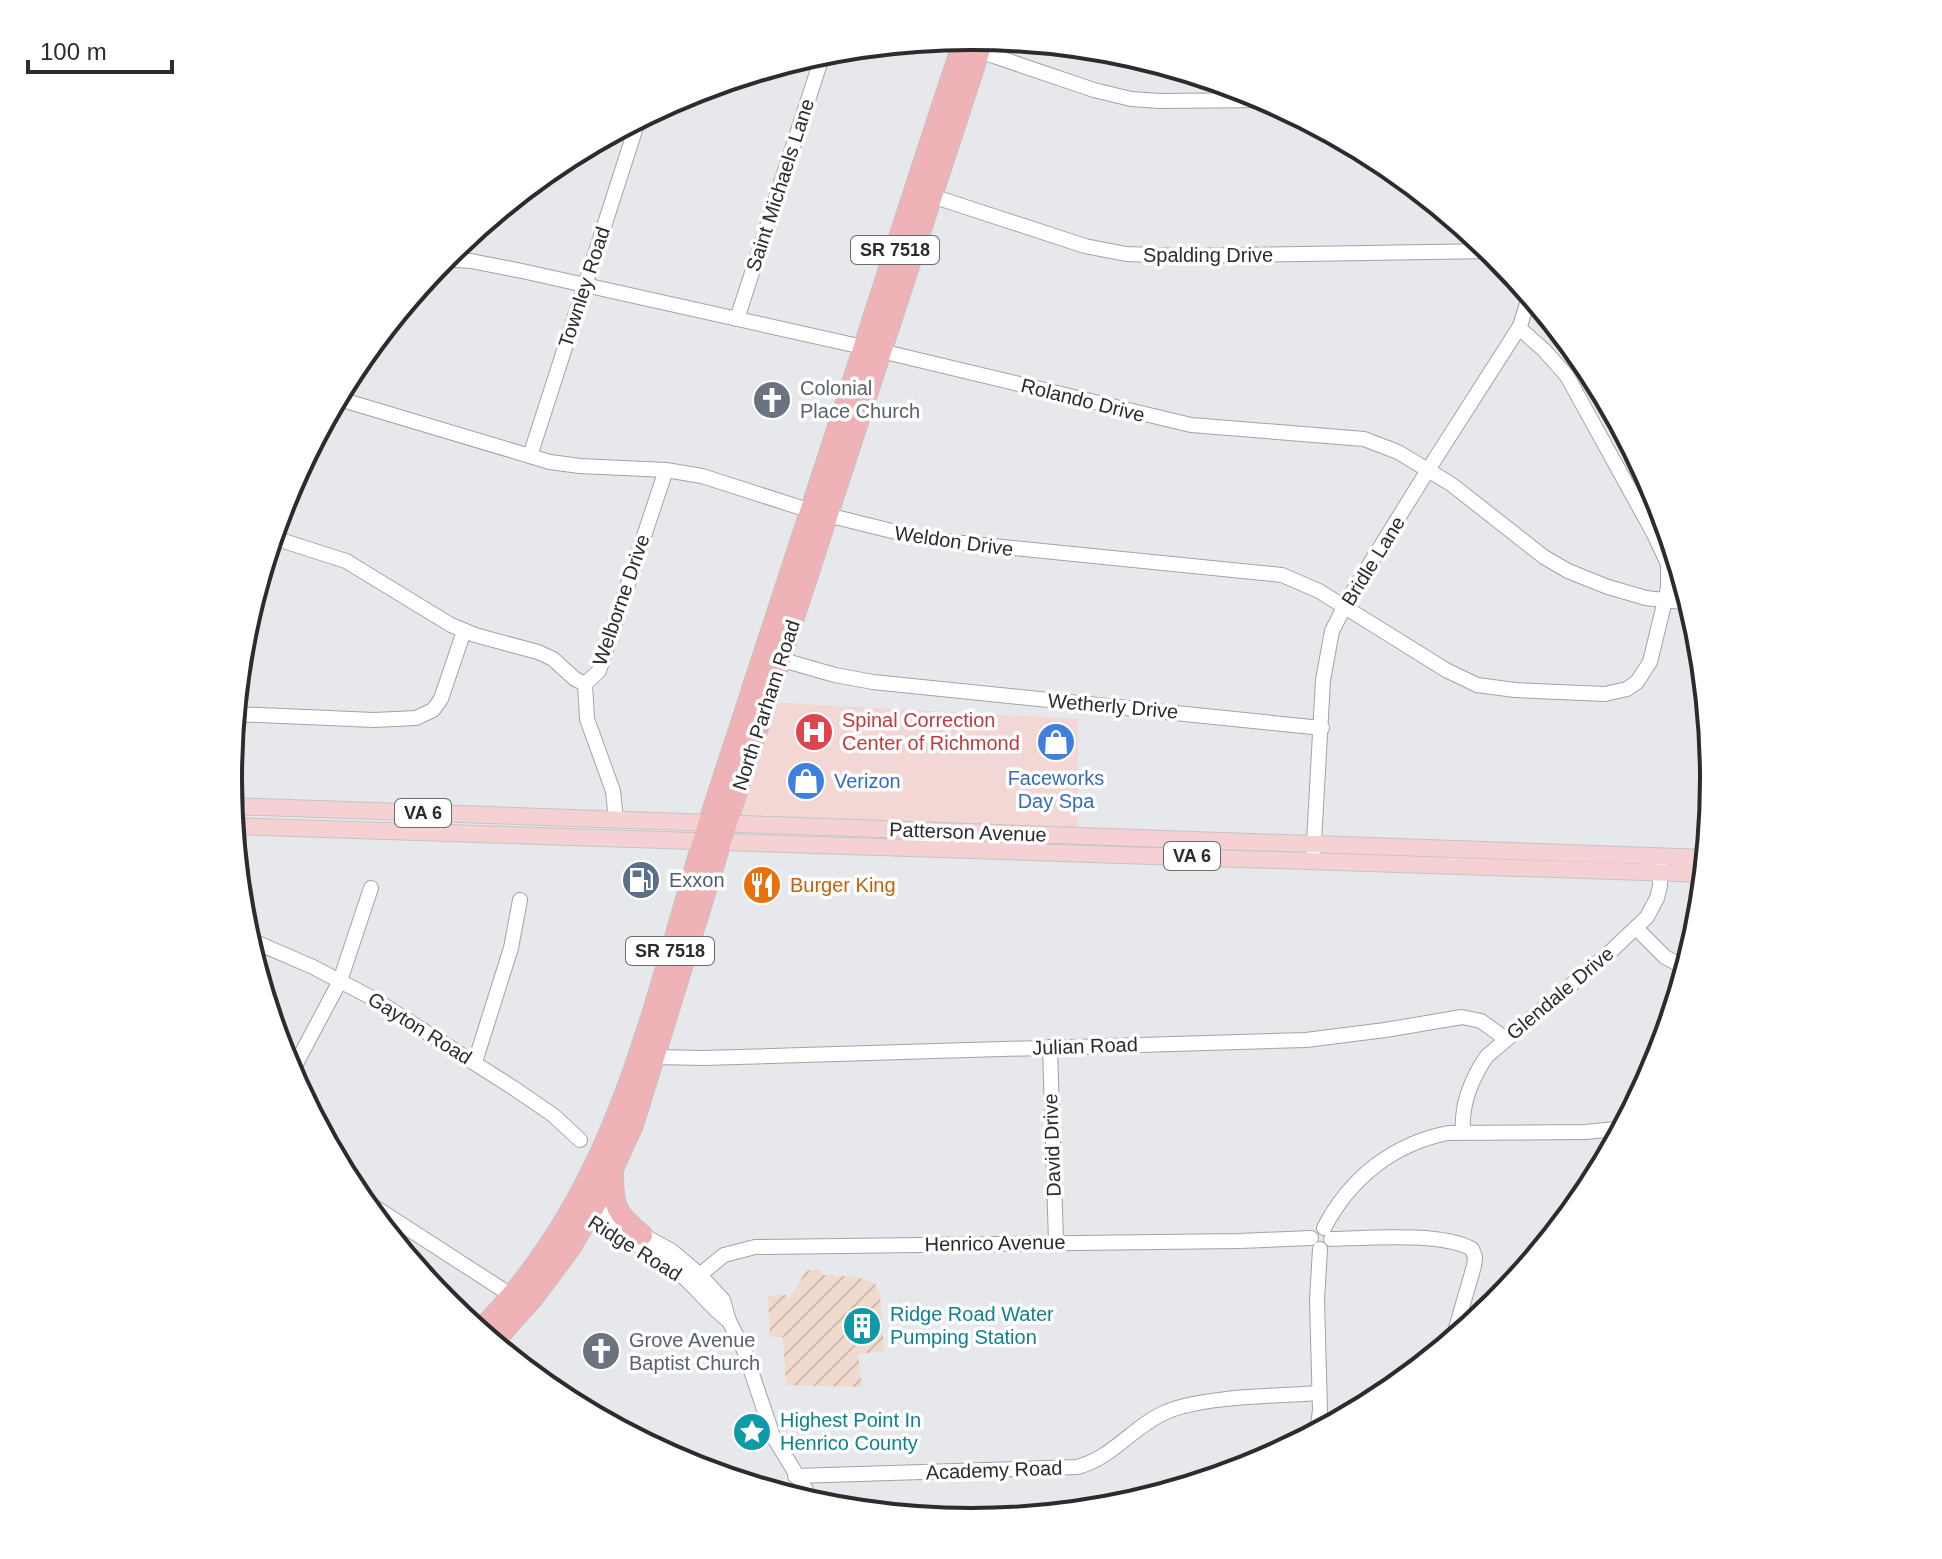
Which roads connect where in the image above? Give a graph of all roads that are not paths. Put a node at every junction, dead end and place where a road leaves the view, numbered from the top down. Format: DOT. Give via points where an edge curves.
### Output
graph roads {
  1 [pos="969,50"];
  2 [pos="970,50"];
  3 [pos="995,51"];
  4 [pos="819,66"];
  5 [pos="1236,101"];
  6 [pos="634,132"];
  7 [pos="932,196"];
  8 [pos="1474,251"];
  9 [pos="459,260"];
  10 [pos="585,285"];
  11 [pos="1526,307"];
  12 [pos="737,319"];
  13 [pos="1519,328"];
  14 [pos="872,349"];
  15 [pos="347,401"];
  16 [pos="530,456"];
  17 [pos="666,470"];
  18 [pos="1428,470"];
  19 [pos="820,513"];
  20 [pos="282,540"];
  21 [pos="1667,561"];
  22 [pos="1668,565"];
  23 [pos="1665,600"];
  24 [pos="1678,602"];
  25 [pos="1345,606"];
  26 [pos="464,631"];
  27 [pos="772,657"];
  28 [pos="585,684"];
  29 [pos="245,714"];
  30 [pos="1322,728"];
  31 [pos="243,806"];
  32 [pos="616,820"];
  33 [pos="243,826"];
  34 [pos="715,832"];
  35 [pos="1314,852"];
  36 [pos="1696,859"];
  37 [pos="1661,864"];
  38 [pos="1694,872"];
  39 [pos="371,888"];
  40 [pos="520,900"];
  41 [pos="1636,928"];
  42 [pos="261,945"];
  43 [pos="1677,963"];
  44 [pos="340,981"];
  45 [pos="1506,1039"];
  46 [pos="1050,1047"];
  47 [pos="646,1059"];
  48 [pos="298,1061"];
  49 [pos="475,1062"];
  50 [pos="1611,1129"];
  51 [pos="1463,1132"];
  52 [pos="580,1140"];
  53 [pos="613,1172"];
  54 [pos="583,1209"];
  55 [pos="386,1216"];
  56 [pos="642,1235"];
  57 [pos="1322,1238"];
  58 [pos="1056,1242"];
  59 [pos="694,1278"];
  60 [pos="520,1301"];
  61 [pos="1458,1323"];
  62 [pos="487,1325"];
  63 [pos="498,1335"];
  64 [pos="1319,1393"];
  65 [pos="1318,1421"];
  66 [pos="795,1476"];
  67 [pos="804,1489"];
  1 -- 14 [label="highway, North Parham Road / SR 7518"];
  2 -- 7 [label="highway, North Parham Road / SR 7518"];
  3 -- 5 [label="street" via="1131,99"];
  4 -- 12 [label="street, Saint Michaels Lane"];
  6 -- 10 [label="street, Townley Road"];
  7 -- 8 [label="street, Spalding Drive" via="1085,246 1126,254"];
  7 -- 14 [label="highway, North Parham Road / SR 7518"];
  9 -- 10 [label="street, Rolando Drive"];
  10 -- 12 [label="street, Rolando Drive"];
  10 -- 16 [label="street, Townley Road"];
  11 -- 13 [label="street, Bridle Lane"];
  12 -- 14 [label="street, Rolando Drive"];
  13 -- 18 [label="street, Bridle Lane"];
  13 -- 21 [label="street" via="1567,376"];
  14 -- 18 [label="street, Rolando Drive" via="1191,425 1364,439"];
  14 -- 19 [label="highway, North Parham Road / SR 7518"];
  15 -- 16 [label="street, Weldon Drive"];
  16 -- 17 [label="street, Weldon Drive" via="580,466"];
  17 -- 19 [label="street, Weldon Drive"];
  17 -- 28 [label="street, Welborne Drive" via="599,671"];
  18 -- 23 [label="street, Rolando Drive" via="1568,571"];
  18 -- 25 [label="street, Bridle Lane"];
  19 -- 25 [label="street, Weldon Drive" via="924,539 1282,575"];
  19 -- 27 [label="highway, North Parham Road / SR 7518"];
  20 -- 26 [label="street" via="346,561"];
  22 -- 23 [label="street"];
  23 -- 24 [label="street, Rolando Drive"];
  23 -- 25 [label="street, Weldon Drive" via="1650,662 1637,682 1605,694 1464,680"];
  25 -- 30 [label="street, Bridle Lane" via="1326,653"];
  26 -- 28 [label="street" via="546,655"];
  26 -- 29 [label="street" via="441,699 416,718"];
  27 -- 30 [label="street, Wetherly Drive" via="873,682"];
  27 -- 34 [label="highway, North Parham Road / SR 7518"];
  28 -- 32 [label="street, Welborne Drive" via="587,719 613,791"];
  30 -- 35 [label="street, Bridle Lane"];
  31 -- 32 [label="main road, Patterson Avenue / VA 6"];
  32 -- 34 [label="main road, Patterson Avenue / VA 6"];
  33 -- 34 [label="main road, Patterson Avenue / VA 6"];
  34 -- 35 [label="main road, Patterson Avenue / VA 6"];
  34 -- 47 [label="highway, North Parham Road / SR 7518"];
  35 -- 37 [label="main road, Patterson Avenue / VA 6"];
  36 -- 37 [label="main road, Patterson Avenue / VA 6"];
  37 -- 38 [label="main road, Patterson Avenue / VA 6"];
  37 -- 41 [label="street, Glendale Drive" via="1657,898"];
  39 -- 44 [label="street"];
  40 -- 49 [label="street" via="511,948"];
  41 -- 43 [label="street"];
  41 -- 45 [label="street, Glendale Drive"];
  42 -- 44 [label="street, Gayton Road"];
  44 -- 48 [label="street"];
  44 -- 49 [label="street, Gayton Road"];
  45 -- 46 [label="street, Julian Road" via="1481,1021 1462,1017 1306,1040"];
  45 -- 51 [label="street, Glendale Drive" via="1476,1074 1464,1105"];
  46 -- 47 [label="street, Julian Road"];
  46 -- 58 [label="street, David Drive"];
  47 -- 53 [label="highway, North Parham Road / SR 7518" via="637,1095 640,1108"];
  47 -- 54 [label="highway, North Parham Road / SR 7518"];
  49 -- 52 [label="street, Gayton Road"];
  50 -- 51 [label="street"];
  51 -- 57 [label="street" via="1430,1136 1382,1159 1342,1197"];
  53 -- 54 [label="highway, North Parham Road / SR 7518"];
  53 -- 56 [label="highway" via="618,1211"];
  54 -- 56 [label="street, Ridge Road"];
  54 -- 59 [label="street, Ridge Road"];
  54 -- 60 [label="highway, North Parham Road / SR 7518" via="559,1264"];
  55 -- 60 [label="street"];
  56 -- 59 [label="street, Ridge Road" via="672,1251"];
  57 -- 58 [label="street, Henrico Avenue"];
  57 -- 61 [label="street, Henrico Avenue" via="1429,1239 1465,1245 1473,1251 1474,1266"];
  57 -- 64 [label="street"];
  58 -- 59 [label="street, Henrico Avenue" via="755,1247 724,1255"];
  59 -- 66 [label="street, Ridge Road" via="723,1300 773,1436"];
  60 -- 62 [label="highway, North Parham Road / SR 7518"];
  60 -- 63 [label="highway, North Parham Road / SR 7518"];
  64 -- 65 [label="street"];
  64 -- 66 [label="street, Academy Road" via="1176,1408 1101,1459 1077,1467"];
  66 -- 67 [label="street, Ridge Road"];
}
